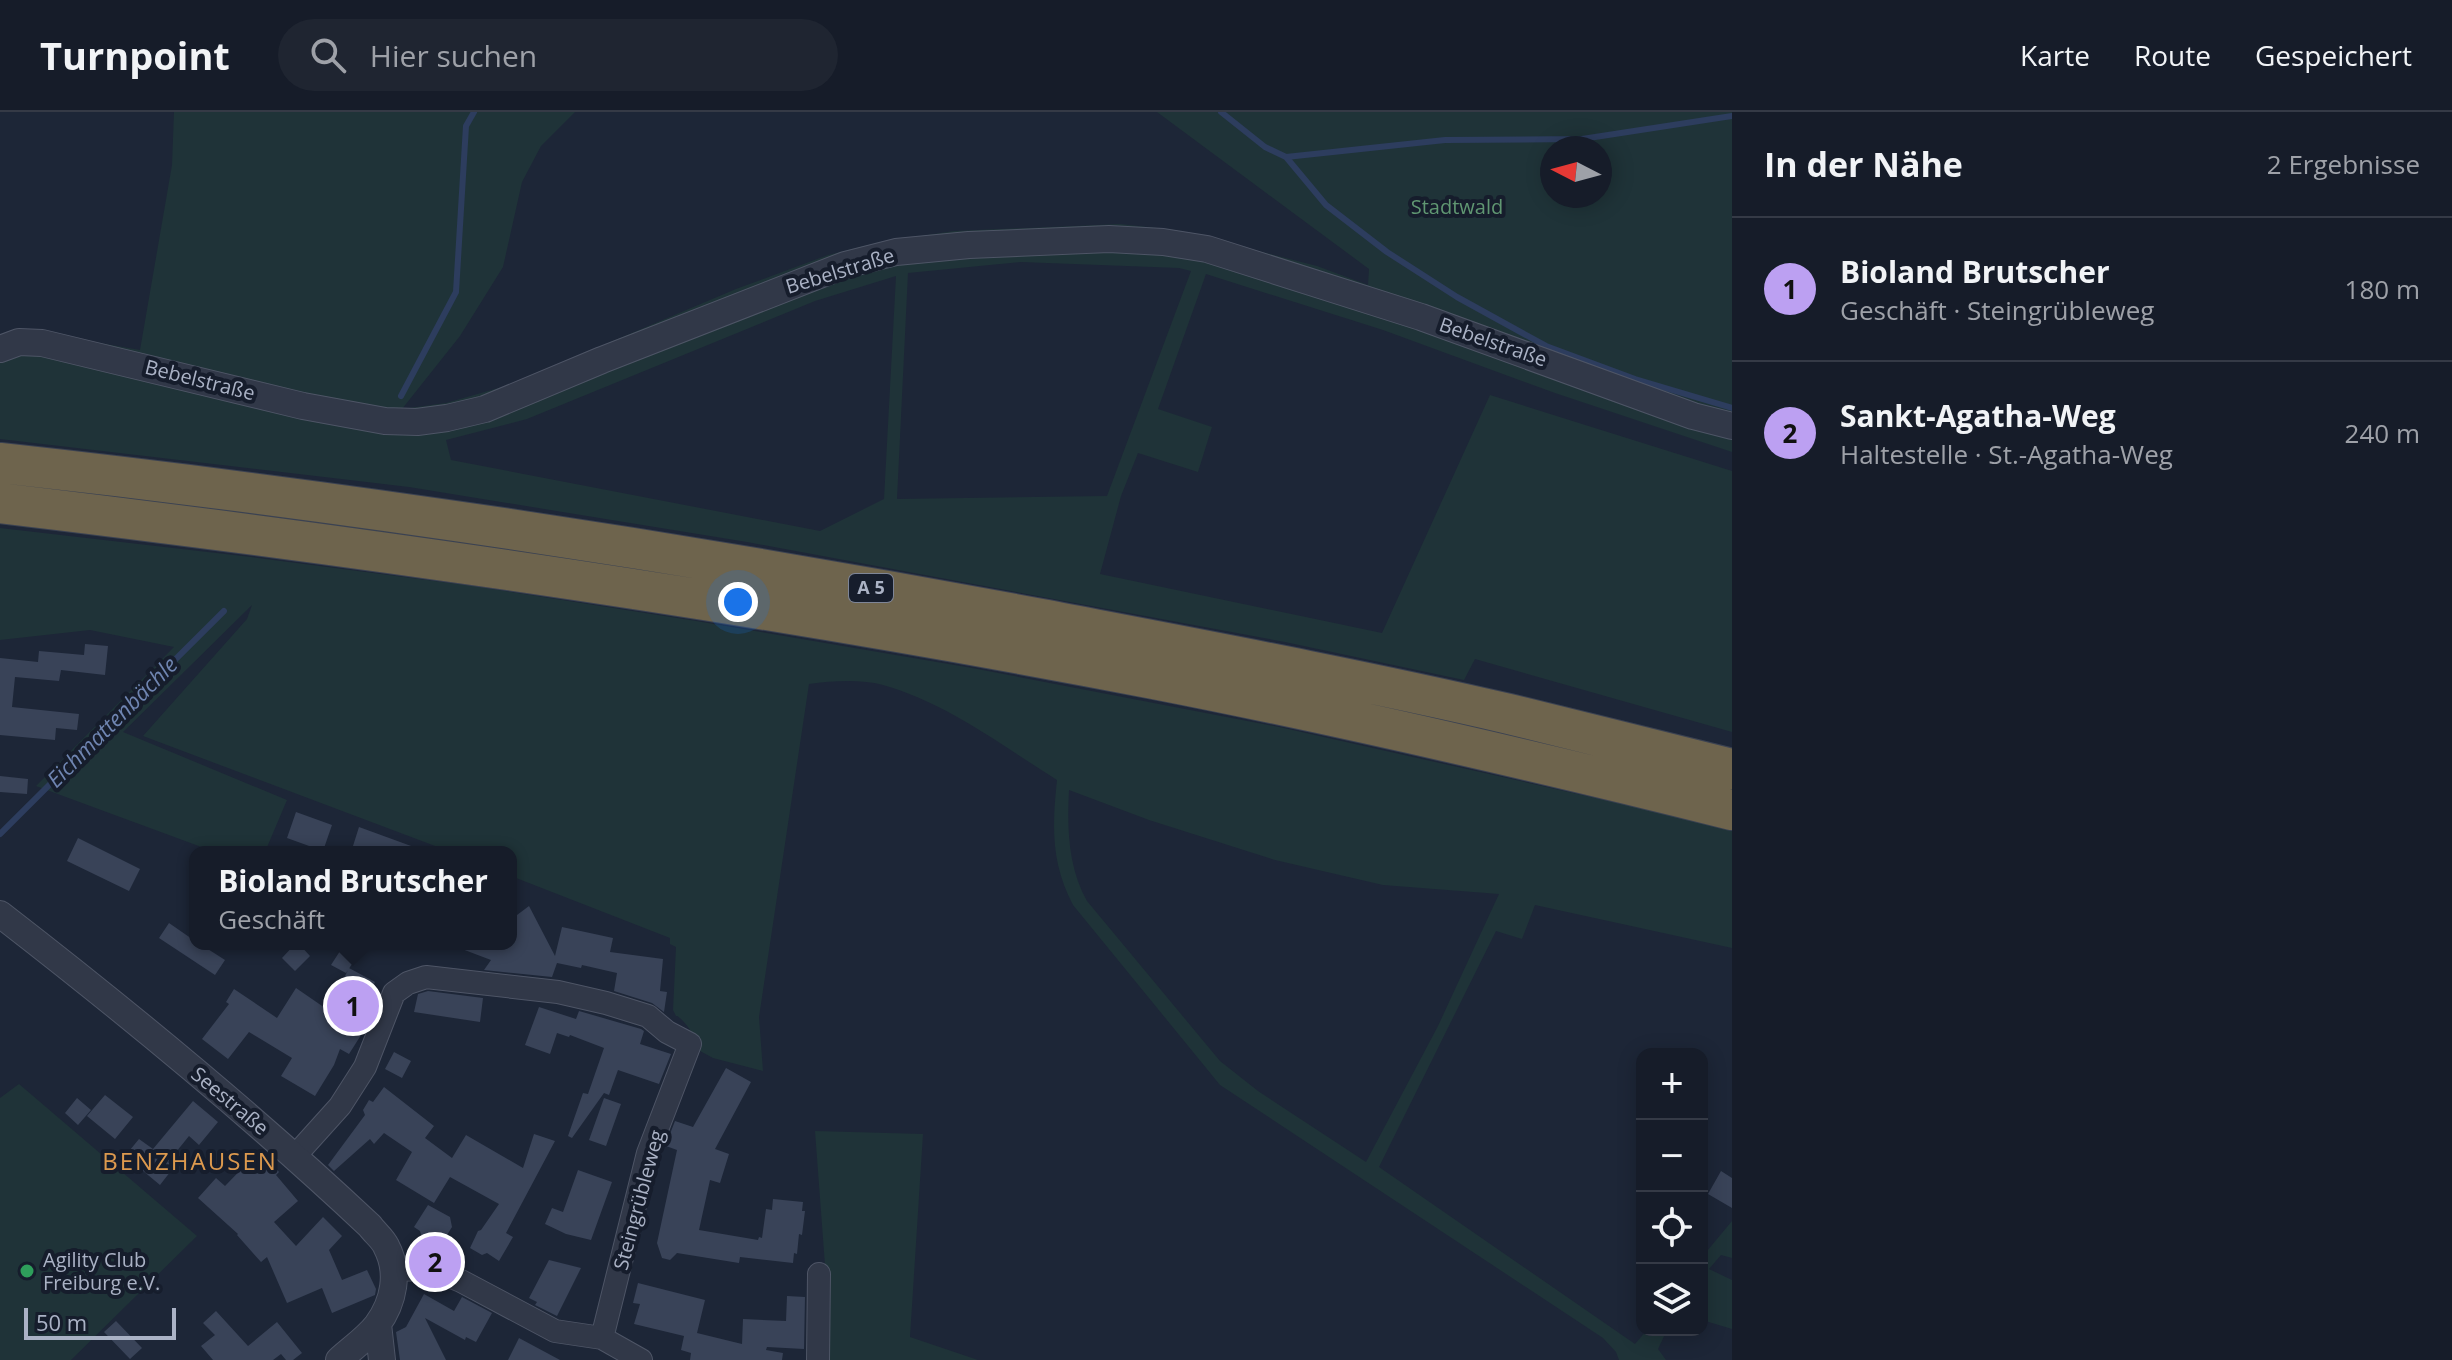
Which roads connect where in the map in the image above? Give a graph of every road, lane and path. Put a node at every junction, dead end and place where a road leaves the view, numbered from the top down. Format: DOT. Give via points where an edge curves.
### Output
graph roads {
  1 [pos="0,349"];
  2 [pos="1732,426"];
  3 [pos="0,463"];
  4 [pos="0,503"];
  5 [pos="1732,769"];
  6 [pos="1732,810"];
  7 [pos="0,914"];
  8 [pos="295,1156"];
  9 [pos="394,1270"];
  10 [pos="819,1274"];
  11 [pos="378,1324"];
  12 [pos="602,1338"];
  13 [pos="339,1360"];
  14 [pos="382,1360"];
  15 [pos="641,1360"];
  16 [pos="818,1360"];
  1 -- 2 [label="street, Bebelstraße" via="19,342 42,343 303,406 417,422 485,409 845,265 902,251 1109,239 1207,249"];
  3 -- 5 [label="highway, A 5" via="318,501 909,594 1505,714"];
  4 -- 6 [label="highway, A 5" via="433,558 903,632 1171,683"];
  7 -- 8 [label="street, Seestraße" via="137,1021"];
  8 -- 9 [label="street, Seestraße" via="370,1226 386,1246"];
  8 -- 12 [label="street, Steingrübleweg" via="340,1106 365,1067 394,993 408,983 426,977 558,992 648,1016 690,1044 648,1153"];
  9 -- 11 [label="street" via="392,1295"];
  9 -- 12 [label="street" via="432,1269 555,1331"];
  10 -- 16 [label="street"];
  11 -- 13 [label="street"];
  11 -- 14 [label="street"];
  12 -- 15 [label="street"];
}
